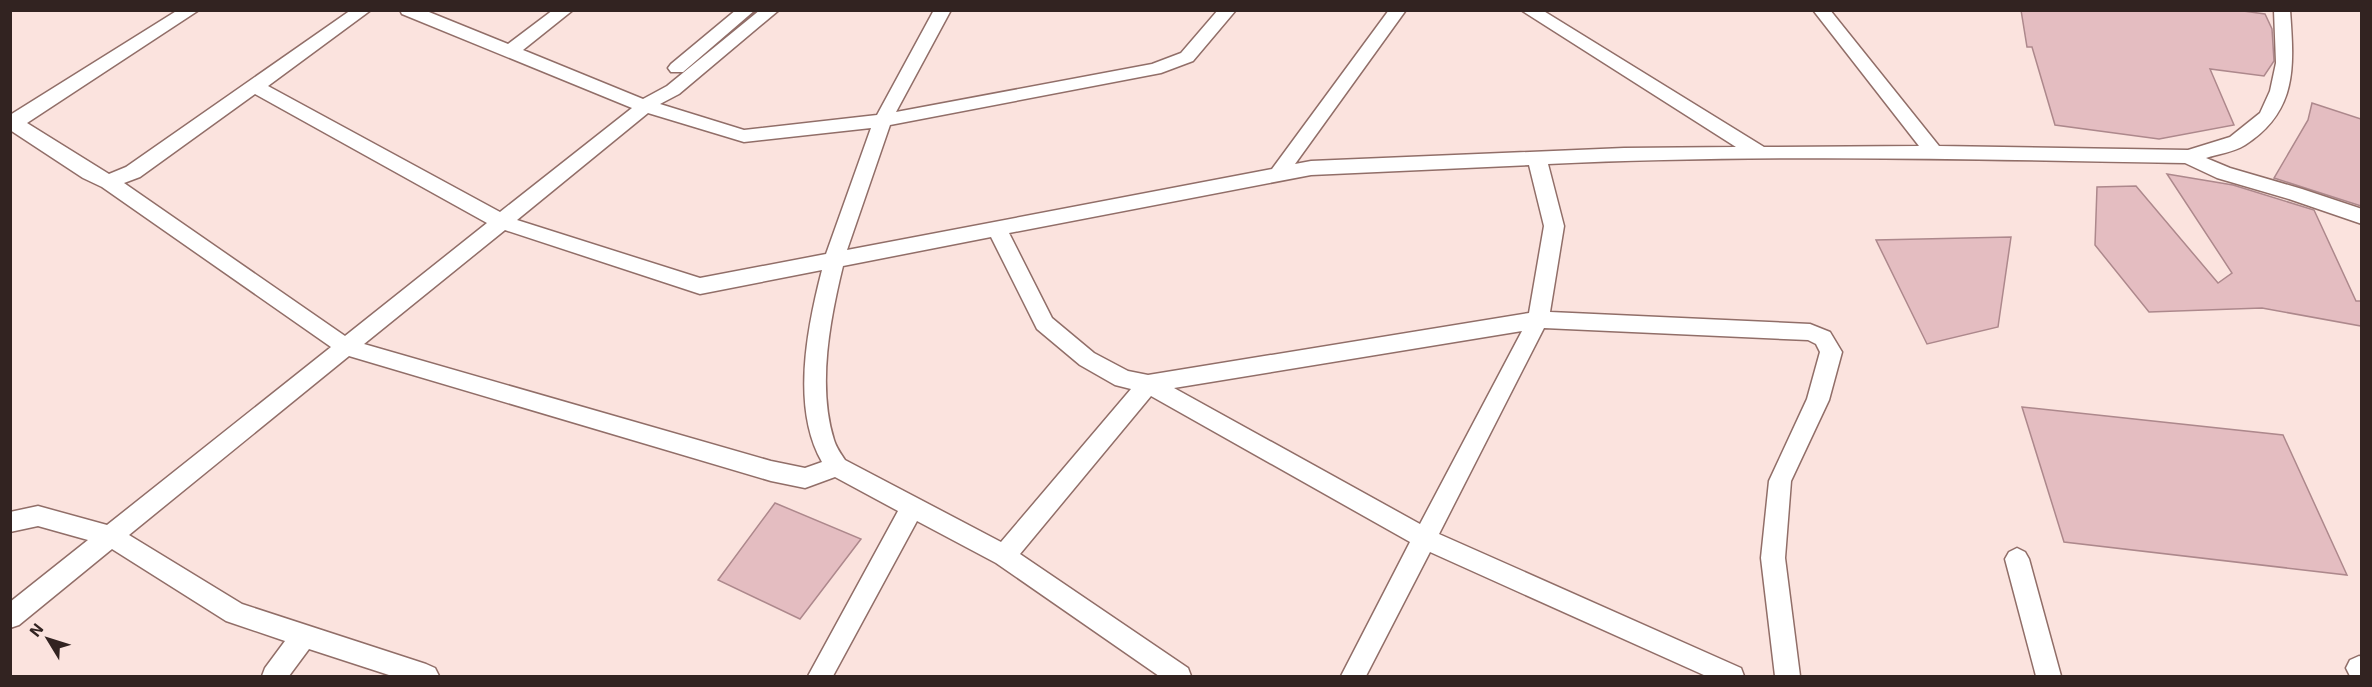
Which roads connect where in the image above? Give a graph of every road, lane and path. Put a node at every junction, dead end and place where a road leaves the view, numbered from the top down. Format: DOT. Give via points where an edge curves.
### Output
graph roads {
  1 [pos="191,10"];
  2 [pos="363,10"];
  3 [pos="408,10"];
  4 [pos="565,10"];
  5 [pos="747,10"];
  6 [pos="771,10"];
  7 [pos="943,10"];
  8 [pos="1228,10"];
  9 [pos="1398,10"];
  10 [pos="1529,10"];
  11 [pos="1821,10"];
  12 [pos="2282,10"];
  13 [pos="509,52"];
  14 [pos="255,86"];
  15 [pos="648,104"];
  16 [pos="883,120"];
  17 [pos="12,122"];
  18 [pos="1934,152"];
  19 [pos="1760,153"];
  20 [pos="2188,157"];
  21 [pos="1537,158"];
  22 [pos="1278,174"];
  23 [pos="109,182"];
  24 [pos="2361,217"];
  25 [pos="502,222"];
  26 [pos="997,229"];
  27 [pos="834,260"];
  28 [pos="1538,320"];
  29 [pos="346,347"];
  30 [pos="1148,384"];
  31 [pos="837,467"];
  32 [pos="912,507"];
  33 [pos="10,522"];
  34 [pos="111,536"];
  35 [pos="1424,538"];
  36 [pos="1004,556"];
  37 [pos="2017,559"];
  38 [pos="10,617"];
  39 [pos="304,636"];
  40 [pos="274,676"];
  41 [pos="426,676"];
  42 [pos="820,676"];
  43 [pos="1179,676"];
  44 [pos="1353,676"];
  45 [pos="1732,676"];
  46 [pos="1788,676"];
  47 [pos="2049,676"];
  1 -- 17 [label="street"];
  2 -- 14 [label="street"];
  3 -- 13 [label="street"];
  4 -- 13 [label="street"];
  5 -- 15 [label="street" via="659,83"];
  6 -- 15 [label="street" via="673,90"];
  7 -- 16 [label="street"];
  8 -- 16 [label="street" via="1187,57 1155,69"];
  9 -- 22 [label="street"];
  10 -- 19 [label="street"];
  11 -- 18 [label="street"];
  12 -- 20 [label="street" via="2285,63 2279,91 2267,117 2237,142"];
  13 -- 15 [label="street"];
  14 -- 23 [label="street" via="134,172"];
  14 -- 25 [label="street"];
  15 -- 16 [label="street" via="744,136"];
  15 -- 25 [label="street"];
  16 -- 27 [label="street"];
  17 -- 23 [label="street"];
  18 -- 19 [label="street"];
  18 -- 20 [label="street"];
  19 -- 21 [label="street"];
  20 -- 24 [label="street" via="2204,167"];
  21 -- 22 [label="street" via="1311,168"];
  21 -- 28 [label="street" via="1554,226"];
  22 -- 26 [label="street"];
  23 -- 29 [label="street"];
  25 -- 27 [label="street" via="700,286"];
  25 -- 29 [label="street"];
  26 -- 27 [label="street"];
  26 -- 30 [label="street" via="1044,322 1087,359 1123,379"];
  27 -- 31 [label="street" via="821,313 815,394 823,443"];
  28 -- 30 [label="street"];
  28 -- 35 [label="street"];
  28 -- 46 [label="street" via="1810,332 1823,338 1831,352 1818,400 1780,481 1773,558"];
  29 -- 31 [label="street" via="771,471 806,478"];
  29 -- 34 [label="street"];
  30 -- 35 [label="street"];
  30 -- 36 [label="street"];
  31 -- 32 [label="street"];
  32 -- 36 [label="street"];
  32 -- 42 [label="street"];
  33 -- 34 [label="street" via="38,516"];
  34 -- 38 [label="street"];
  34 -- 39 [label="street" via="235,613"];
  35 -- 44 [label="street"];
  35 -- 45 [label="street"];
  36 -- 43 [label="street"];
  37 -- 47 [label="street"];
  39 -- 40 [label="street"];
  39 -- 41 [label="street"];
}
